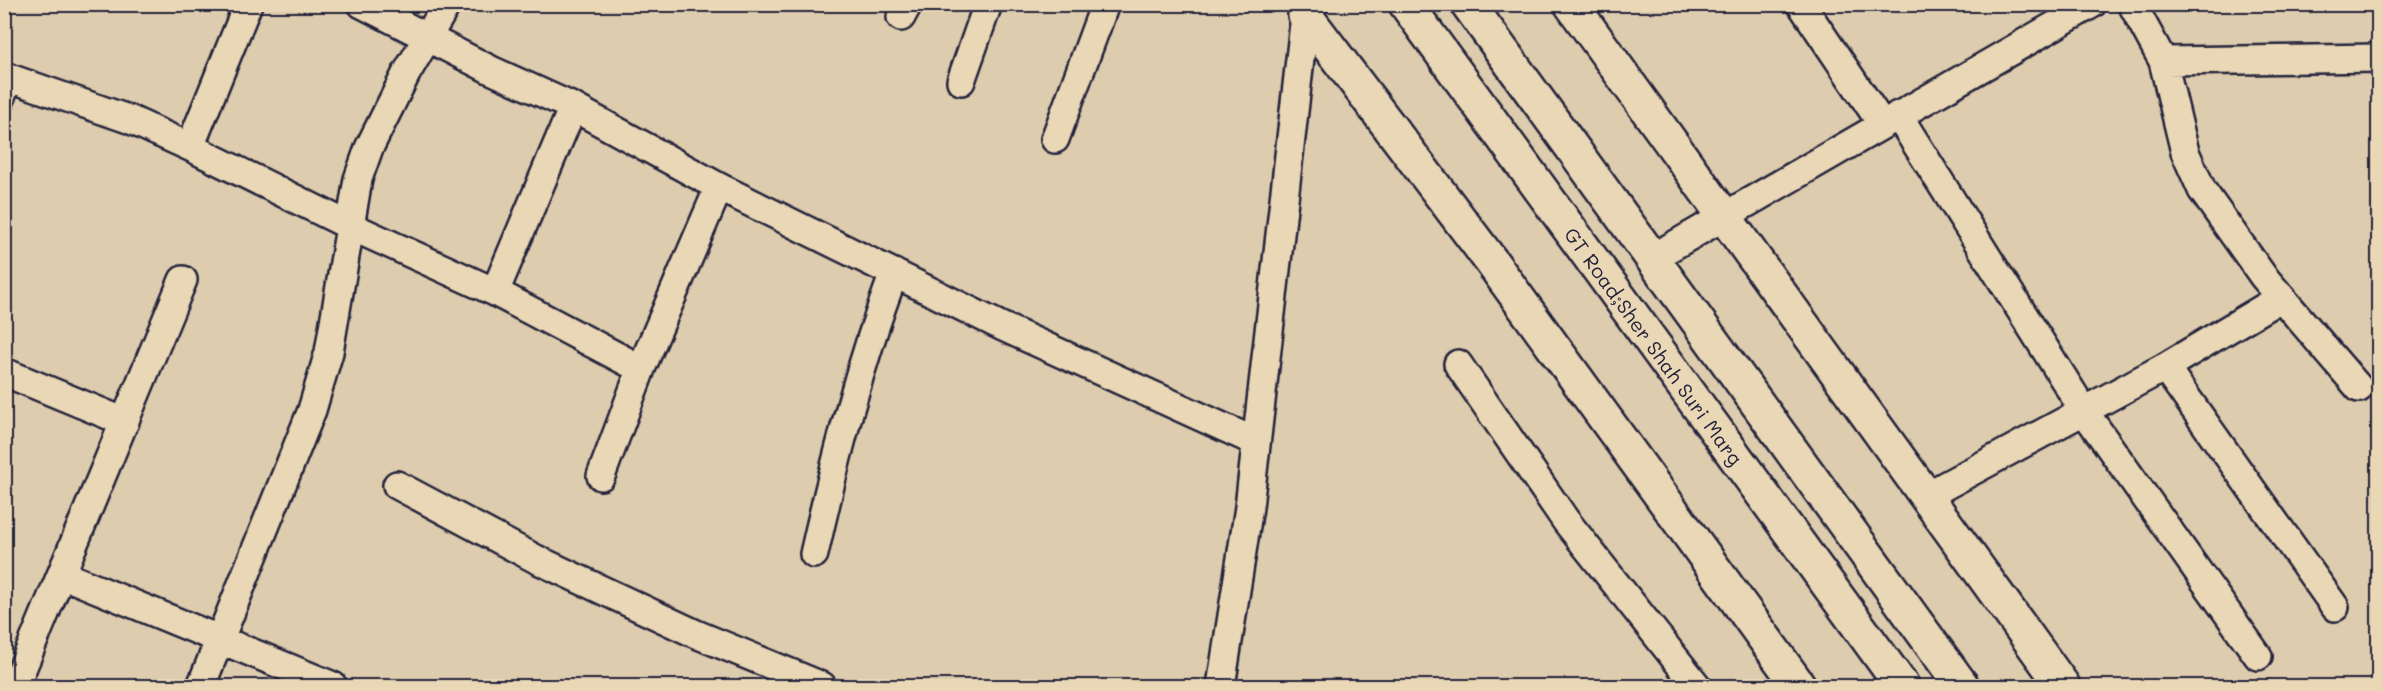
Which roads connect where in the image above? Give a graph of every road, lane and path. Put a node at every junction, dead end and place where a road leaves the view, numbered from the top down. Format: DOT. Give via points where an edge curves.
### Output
graph roads {
  1 [pos="248,4"];
  2 [pos="362,4"];
  3 [pos="447,4"];
  4 [pos="988,4"];
  5 [pos="1105,4"];
  6 [pos="1406,4"];
  7 [pos="1468,4"];
  8 [pos="1571,4"];
  9 [pos="1801,4"];
  10 [pos="2092,4"];
  11 [pos="2132,4"];
  12 [pos="1306,8"];
  13 [pos="426,38"];
  14 [pos="2379,58"];
  15 [pos="2163,61"];
  16 [pos="10,77"];
  17 [pos="961,81"];
  18 [pos="573,107"];
  19 [pos="4,109"];
  20 [pos="1890,120"];
  21 [pos="1055,139"];
  22 [pos="190,147"];
  23 [pos="719,187"];
  24 [pos="1725,217"];
  25 [pos="348,225"];
  26 [pos="1652,258"];
  27 [pos="894,273"];
  28 [pos="183,280"];
  29 [pos="495,292"];
  30 [pos="2282,297"];
  31 [pos="1458,364"];
  32 [pos="2165,367"];
  33 [pos="641,369"];
  34 [pos="4,372"];
  35 [pos="2359,388"];
  36 [pos="2084,411"];
  37 [pos="125,422"];
  38 [pos="1256,442"];
  39 [pos="601,476"];
  40 [pos="397,485"];
  41 [pos="1926,496"];
  42 [pos="814,554"];
  43 [pos="63,574"];
  44 [pos="2335,607"];
  45 [pos="220,640"];
  46 [pos="2258,656"];
  47 [pos="15,687"];
  48 [pos="201,687"];
  49 [pos="333,687"];
  50 [pos="822,687"];
  51 [pos="1221,687"];
  52 [pos="1697,687"];
  53 [pos="1799,687"];
  54 [pos="1902,687"];
  55 [pos="1962,687"];
  56 [pos="2063,687"];
  1 -- 22 [label="street"];
  2 -- 13 [label="street"];
  3 -- 13 [label="street"];
  4 -- 17 [label="street"];
  5 -- 21 [label="street"];
  6 -- 54 [label="main road, GT Road;Sher Shah Suri Marg"];
  7 -- 26 [label="main road"];
  8 -- 24 [label="main road"];
  9 -- 20 [label="street"];
  10 -- 20 [label="street"];
  11 -- 15 [label="street"];
  12 -- 38 [label="street"];
  12 -- 53 [label="main road"];
  13 -- 18 [label="street"];
  13 -- 25 [label="street" via="369,148"];
  14 -- 15 [label="street"];
  15 -- 30 [label="street" via="2185,152 2202,190"];
  16 -- 19 [label="lane"];
  16 -- 22 [label="street" via="130,120"];
  18 -- 23 [label="street"];
  18 -- 29 [label="street"];
  20 -- 24 [label="street"];
  20 -- 36 [label="street"];
  22 -- 25 [label="street"];
  23 -- 27 [label="street"];
  23 -- 33 [label="street"];
  24 -- 26 [label="street"];
  24 -- 41 [label="main road"];
  25 -- 29 [label="street"];
  25 -- 45 [label="street" via="329,352 312,410"];
  26 -- 55 [label="main road"];
  27 -- 38 [label="street" via="1105,375"];
  27 -- 42 [label="street" via="866,346"];
  28 -- 37 [label="street"];
  29 -- 33 [label="street"];
  30 -- 32 [label="street"];
  30 -- 35 [label="street"];
  31 -- 52 [label="street" via="1566,521"];
  32 -- 36 [label="street"];
  32 -- 44 [label="street"];
  33 -- 39 [label="street"];
  34 -- 37 [label="street"];
  36 -- 41 [label="street"];
  36 -- 46 [label="street"];
  37 -- 43 [label="street"];
  38 -- 51 [label="street"];
  40 -- 50 [label="street" via="536,559 696,634"];
  41 -- 56 [label="main road"];
  43 -- 45 [label="street"];
  43 -- 47 [label="street"];
  45 -- 48 [label="street"];
  45 -- 49 [label="street"];
}
